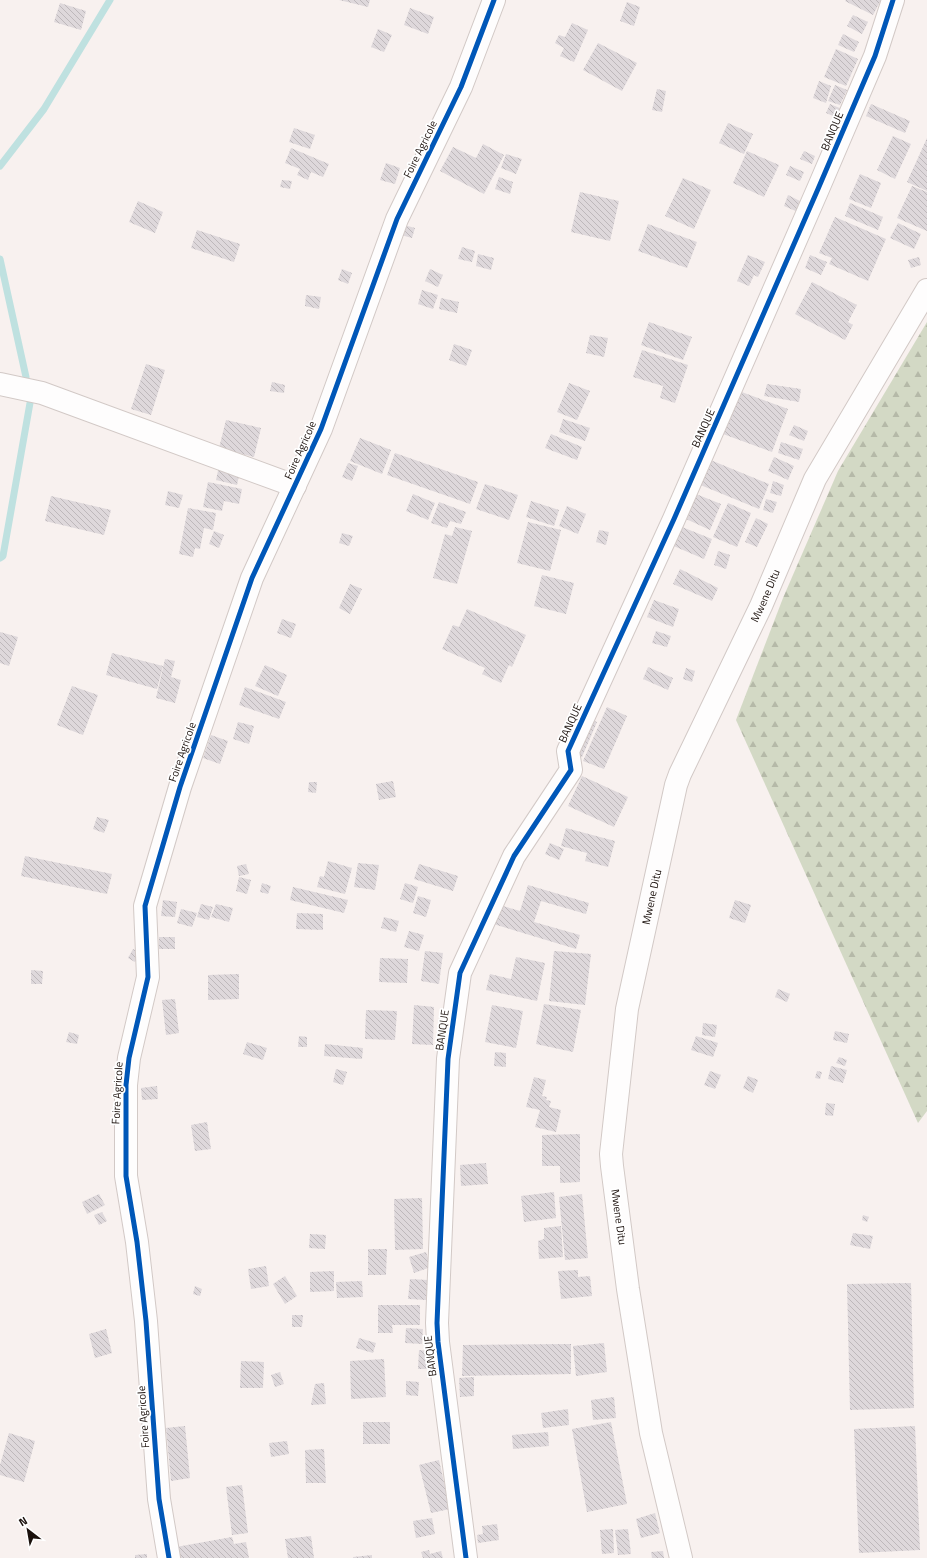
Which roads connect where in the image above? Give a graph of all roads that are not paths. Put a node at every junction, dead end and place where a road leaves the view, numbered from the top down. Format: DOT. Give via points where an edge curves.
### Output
graph roads {
  1 [pos="494,0"];
  2 [pos="893,0"];
  3 [pos="927,290"];
  4 [pos="0,384"];
  5 [pos="295,486"];
  6 [pos="169,1558"];
  7 [pos="466,1558"];
  8 [pos="681,1558"];
  1 -- 5 [label="street, Foire Agricole" via="461,87 397,219 321,429"];
  2 -- 7 [label="street, BANQUE" via="875,56 818,189 674,519 568,752 571,770 509,865 460,973 448,1059 437,1323"];
  3 -- 8 [label="street, Mwene Ditu" via="816,479 761,606 680,774 627,1009 611,1154 612,1166 651,1433"];
  4 -- 5 [label="street" via="42,393"];
  5 -- 6 [label="street, Foire Agricole" via="252,578 180,787 145,906 148,977 129,1058 126,1085 126,1176 146,1321 159,1499"];
}
